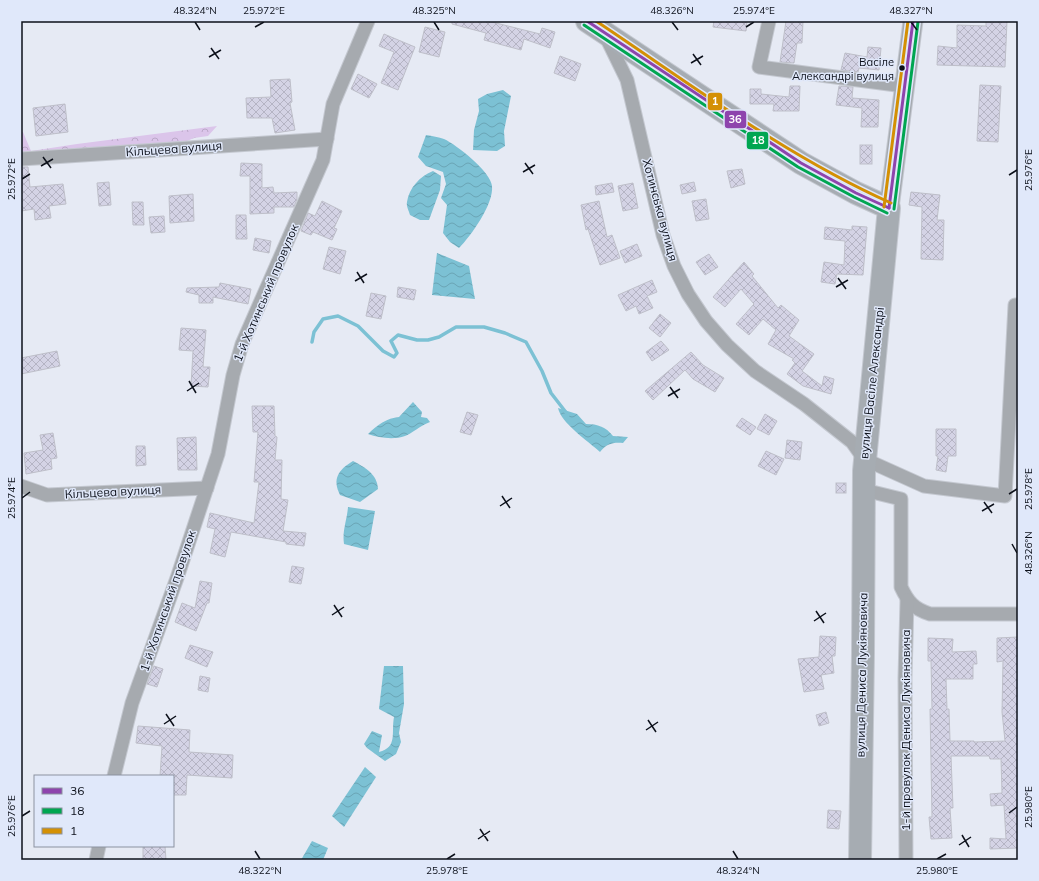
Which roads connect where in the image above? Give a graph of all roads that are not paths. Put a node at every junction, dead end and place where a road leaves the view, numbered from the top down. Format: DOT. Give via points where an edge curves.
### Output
graph roads {
  1 [pos="368,21"];
  2 [pos="769,21"];
  3 [pos="913,21"];
  4 [pos="595,26"];
  5 [pos="904,86"];
  6 [pos="327,139"];
  7 [pos="21,159"];
  8 [pos="889,208"];
  9 [pos="1018,305"];
  10 [pos="864,458"];
  11 [pos="21,486"];
  12 [pos="207,488"];
  13 [pos="864,490"];
  14 [pos="907,600"];
  15 [pos="1018,614"];
  16 [pos="114,775"];
  17 [pos="98,847"];
  18 [pos="96,860"];
  19 [pos="860,860"];
  20 [pos="906,860"];
  1 -- 6 [label="street, 1-й Хотинський провулок" via="333,104"];
  2 -- 5 [label="street" via="759,68"];
  3 -- 5 [label="main road, вулиця Васіле Александрі"];
  4 -- 8 [label="highway, Хотинська вулиця" via="801,164"];
  4 -- 10 [label="street, Хотинська вулиця" via="627,80 663,235 688,294 706,321 727,345 755,371 804,404 852,442"];
  5 -- 8 [label="main road, вулиця Васіле Александрі"];
  6 -- 7 [label="street, Кільцева вулиця"];
  6 -- 12 [label="street, 1-й Хотинський провулок" via="323,160 242,344 232,374 218,454"];
  8 -- 10 [label="highway, вулиця Васіле Александрі"];
  9 -- 10 [label="street" via="1015,305 1005,496 924,486"];
  10 -- 13 [label="highway, вулиця Васіле Александрі"];
  11 -- 12 [label="street, Кільцева вулиця" via="47,495"];
  12 -- 16 [label="street, 1-й Хотинський провулок" via="132,703"];
  13 -- 14 [label="street" via="902,499 901,587"];
  13 -- 19 [label="highway, вулиця Дениса Лукіяновича"];
  14 -- 15 [label="street" via="918,610 930,614"];
  14 -- 20 [label="street, 1-й провулок Дениса Лукіяновича"];
  17 -- 18 [label="street"];
}
